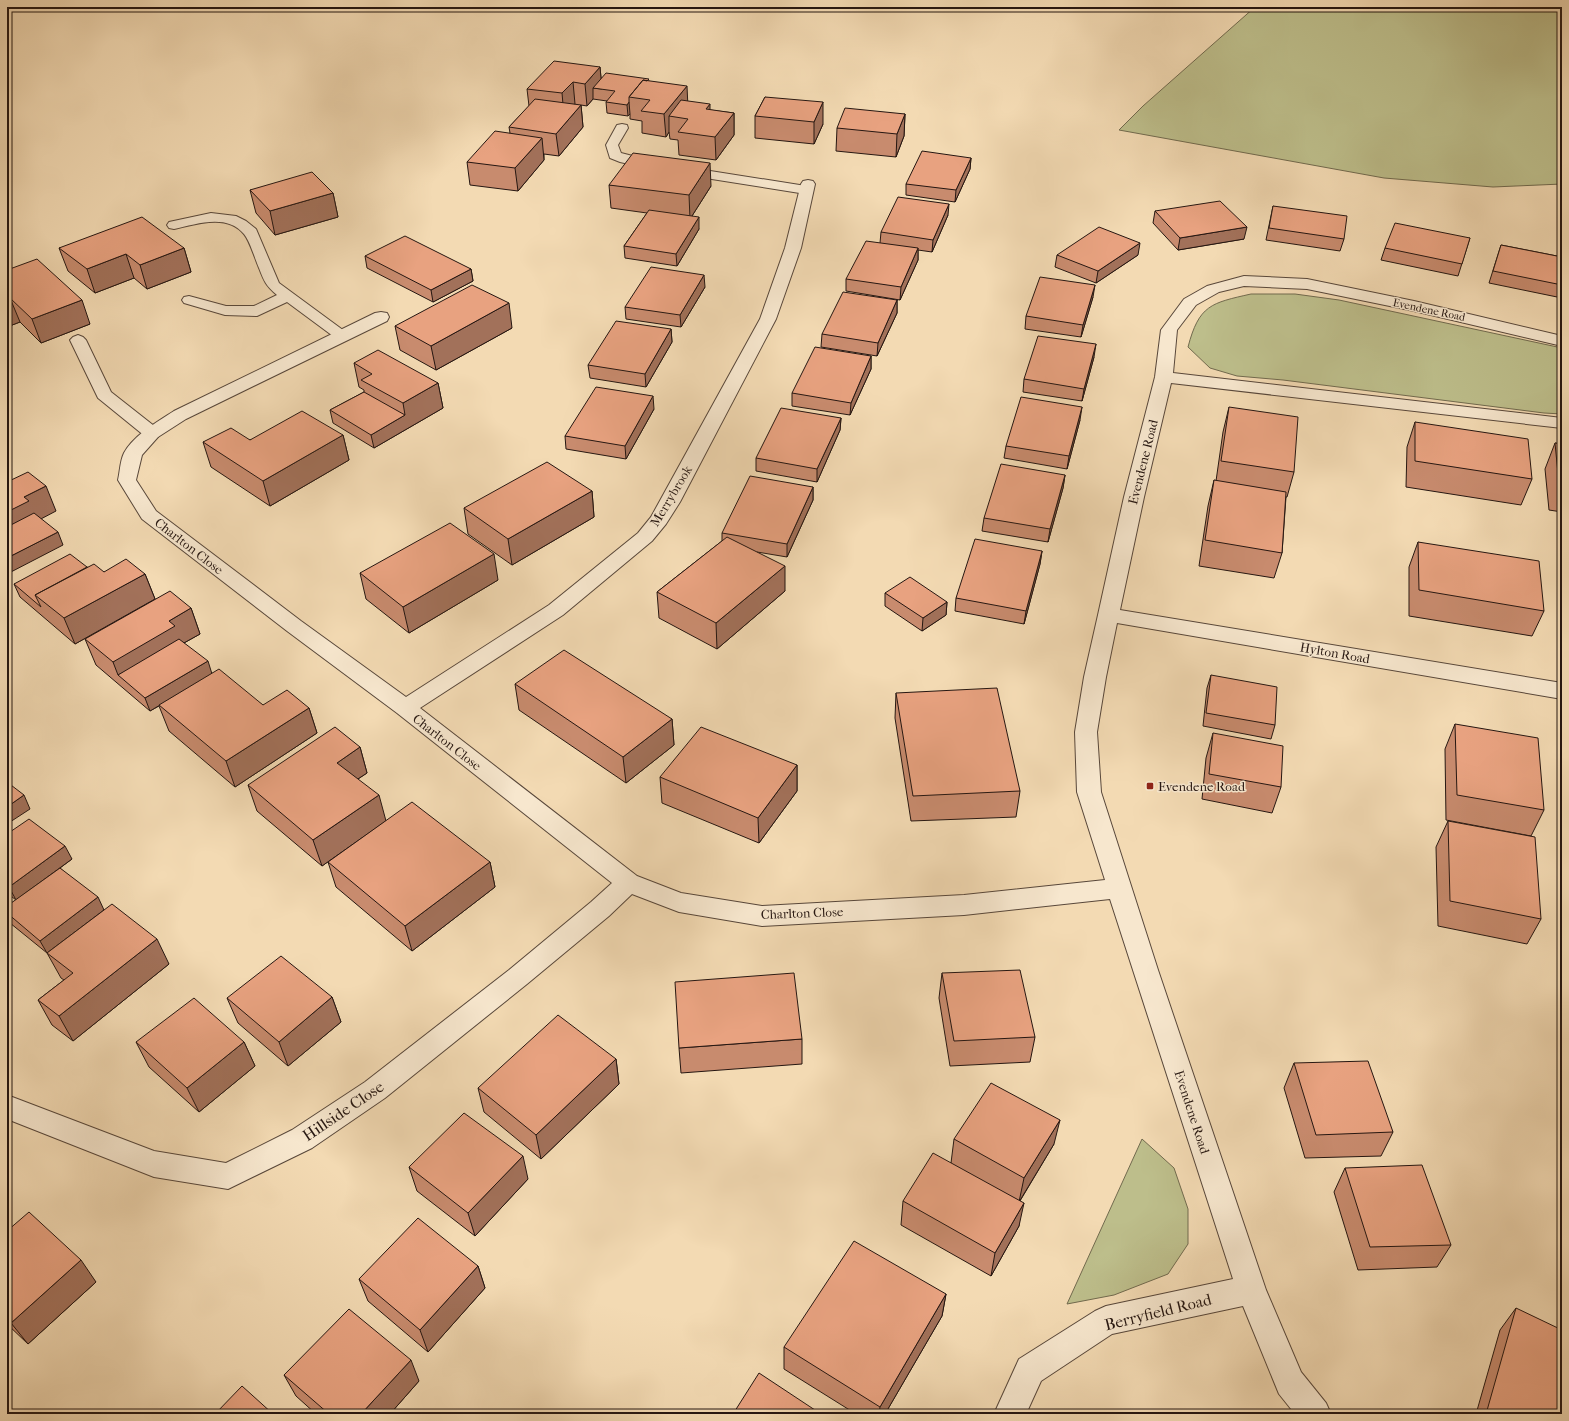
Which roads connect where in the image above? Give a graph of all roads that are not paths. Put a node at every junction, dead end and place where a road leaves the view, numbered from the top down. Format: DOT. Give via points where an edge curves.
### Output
graph roads {
  1 [pos="622,128"];
  2 [pos="807,187"];
  3 [pos="174,225"];
  4 [pos="287,296"];
  5 [pos="189,300"];
  6 [pos="381,317"];
  7 [pos="342,336"];
  8 [pos="78,340"];
  9 [pos="1562,340"];
  10 [pos="1164,377"];
  11 [pos="1562,423"];
  12 [pos="152,433"];
  13 [pos="1108,615"];
  14 [pos="1562,691"];
  15 [pos="405,708"];
  16 [pos="628,883"];
  17 [pos="1120,888"];
  18 [pos="7,1107"];
  19 [pos="1251,1290"];
  20 [pos="1010,1414"];
  21 [pos="1315,1414"];
  1 -- 2 [label="lane" via="612,145 615,154 625,159 672,169"];
  2 -- 15 [label="street, Merrybrook" via="793,248 768,319 659,520 645,537 556,610"];
  3 -- 4 [label="lane" via="211,218 231,219 241,224 251,232 273,285"];
  4 -- 5 [label="lane" via="257,311 225,310"];
  4 -- 7 [label="lane"];
  6 -- 7 [label="street, Charlton Close"];
  7 -- 12 [label="street, Charlton Close" via="180,415"];
  8 -- 12 [label="lane" via="104,395"];
  9 -- 10 [label="street, Evendene Road" via="1307,284 1244,281 1213,289 1190,302 1169,330"];
  10 -- 11 [label="street"];
  10 -- 13 [label="street, Evendene Road"];
  12 -- 15 [label="street, Charlton Close" via="133,454 127,480 149,515"];
  13 -- 14 [label="street, Hylton Road"];
  13 -- 17 [label="street, Evendene Road" via="1086,732 1089,792"];
  15 -- 16 [label="street, Charlton Close"];
  16 -- 17 [label="street, Charlton Close" via="679,902 762,916 964,905"];
  16 -- 18 [label="street, Hillside Close" via="530,967 375,1090 302,1139 228,1176 154,1164"];
  17 -- 19 [label="street, Evendene Road"];
  19 -- 20 [label="street, Berryfield Road" via="1106,1321 1030,1370"];
  19 -- 21 [label="street, Evendene Road" via="1290,1383"];
}
